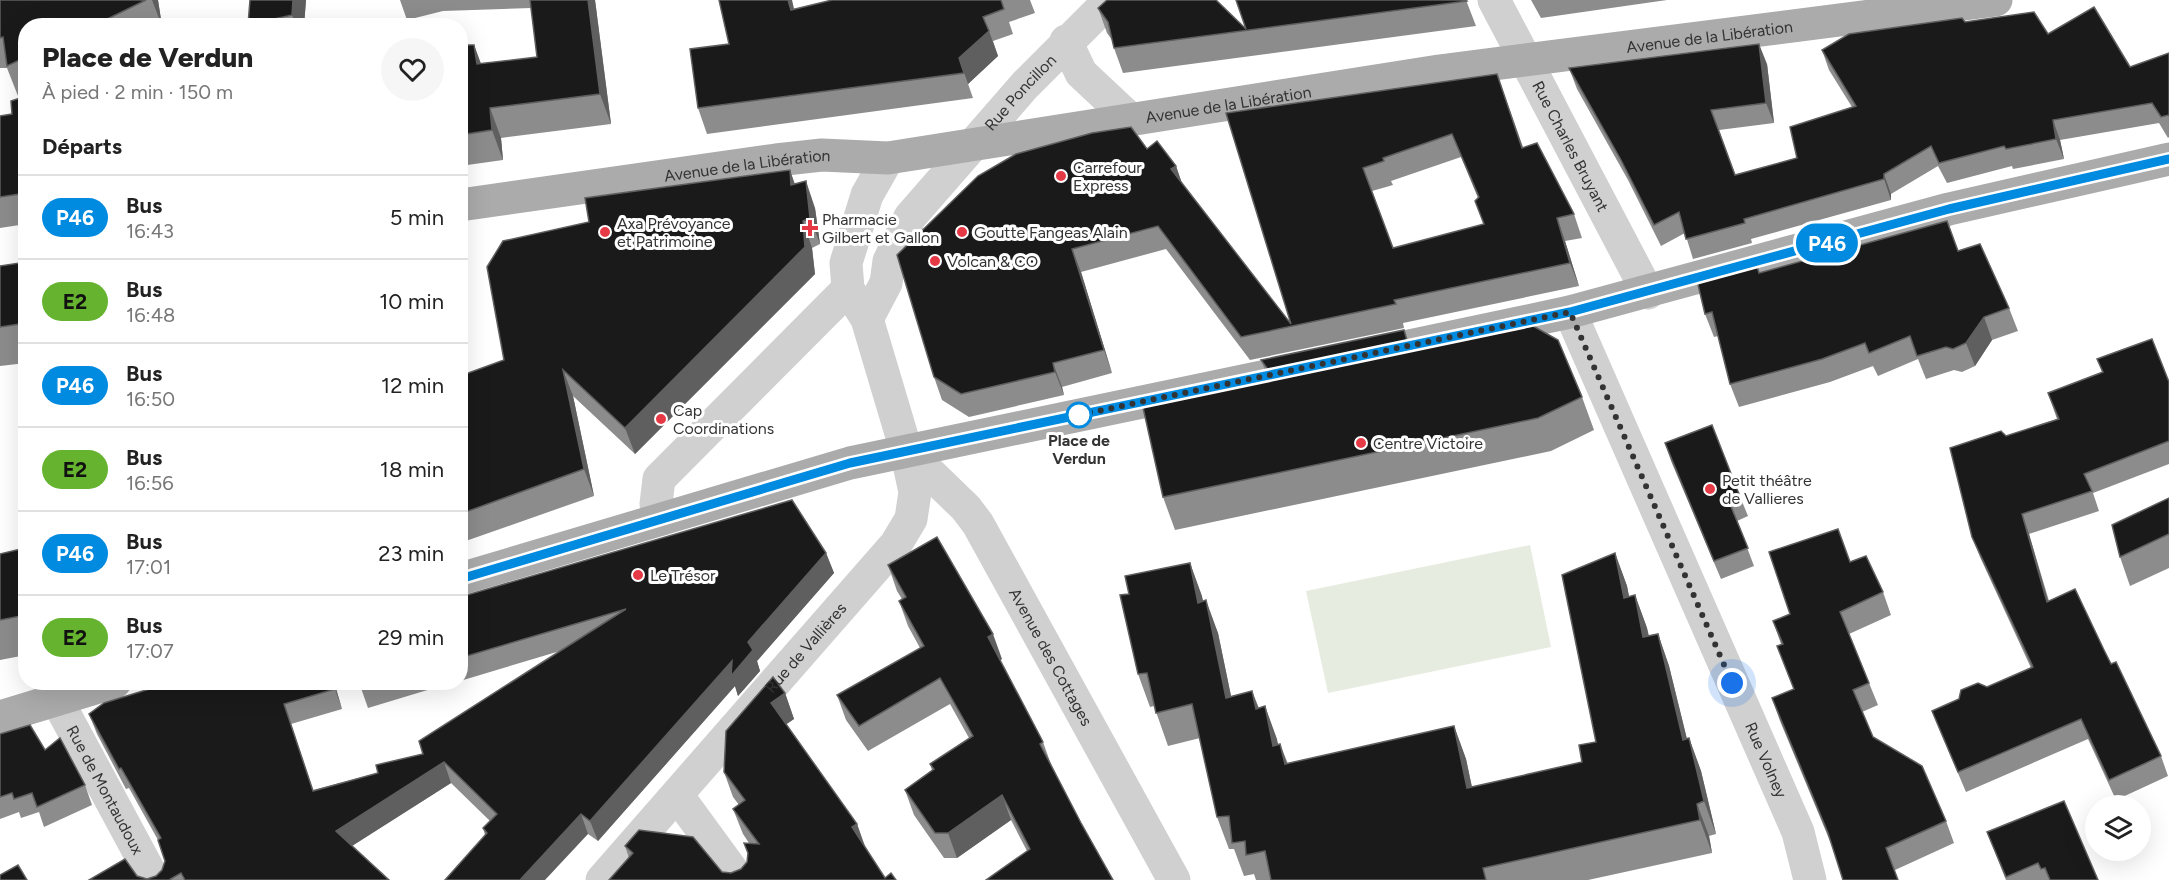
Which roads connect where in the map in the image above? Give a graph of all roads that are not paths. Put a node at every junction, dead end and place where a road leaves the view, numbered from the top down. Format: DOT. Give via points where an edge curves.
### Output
graph roads {
  1 [pos="1110,0"];
  2 [pos="1494,0"];
  3 [pos="1996,0"];
  4 [pos="1066,41"];
  5 [pos="1526,59"];
  6 [pos="1129,118"];
  7 [pos="975,145"];
  8 [pos="888,158"];
  9 [pos="2169,159"];
  10 [pos="468,205"];
  11 [pos="848,289"];
  12 [pos="1648,292"];
  13 [pos="1570,312"];
  14 [pos="867,319"];
  15 [pos="906,450"];
  16 [pos="662,519"];
  17 [pos="468,577"];
  18 [pos="89,690"];
  19 [pos="57,700"];
  20 [pos="0,717"];
  21 [pos="677,795"];
  22 [pos="153,880"];
  23 [pos="602,880"];
  24 [pos="739,880"];
  25 [pos="1174,880"];
  26 [pos="1810,880"];
  1 -- 4 [label="street, Rue Poncillon"];
  2 -- 5 [label="street, Rue Charles Bruyant"];
  3 -- 5 [label="main road, Avenue de la Libération"];
  4 -- 6 [label="street, Rue Poncillon" via="1081,73"];
  4 -- 7 [label="street, Rue Poncillon"];
  5 -- 6 [label="main road, Avenue de la Libération"];
  5 -- 12 [label="street, Rue Charles Bruyant"];
  6 -- 7 [label="main road, Avenue de la Libération"];
  7 -- 8 [label="main road, Avenue de la Libération"];
  7 -- 14 [label="street" via="933,187 910,217 889,261 886,283"];
  8 -- 10 [label="main road, Avenue de la Libération" via="822,155 776,160"];
  8 -- 11 [label="street" via="867,195 852,236 846,263"];
  9 -- 12 [label="main road" via="1949,209"];
  11 -- 14 [label="street"];
  11 -- 16 [label="street" via="659,479 656,504"];
  12 -- 13 [label="main road"];
  13 -- 15 [label="main road"];
  13 -- 26 [label="street, Rue Volney" via="1798,832"];
  14 -- 15 [label="street"];
  15 -- 16 [label="main road" via="812,473"];
  15 -- 21 [label="street, Rue de Vallières" via="915,492 910,519 896,544"];
  15 -- 25 [label="street, Avenue des Cottages" via="966,508 978,525"];
  16 -- 17 [label="main road"];
  18 -- 19 [label="main road"];
  19 -- 20 [label="main road"];
  19 -- 22 [label="street, Rue de Montaudoux"];
  21 -- 23 [label="street, Rue de Vallières"];
  21 -- 24 [label="street"];
}
